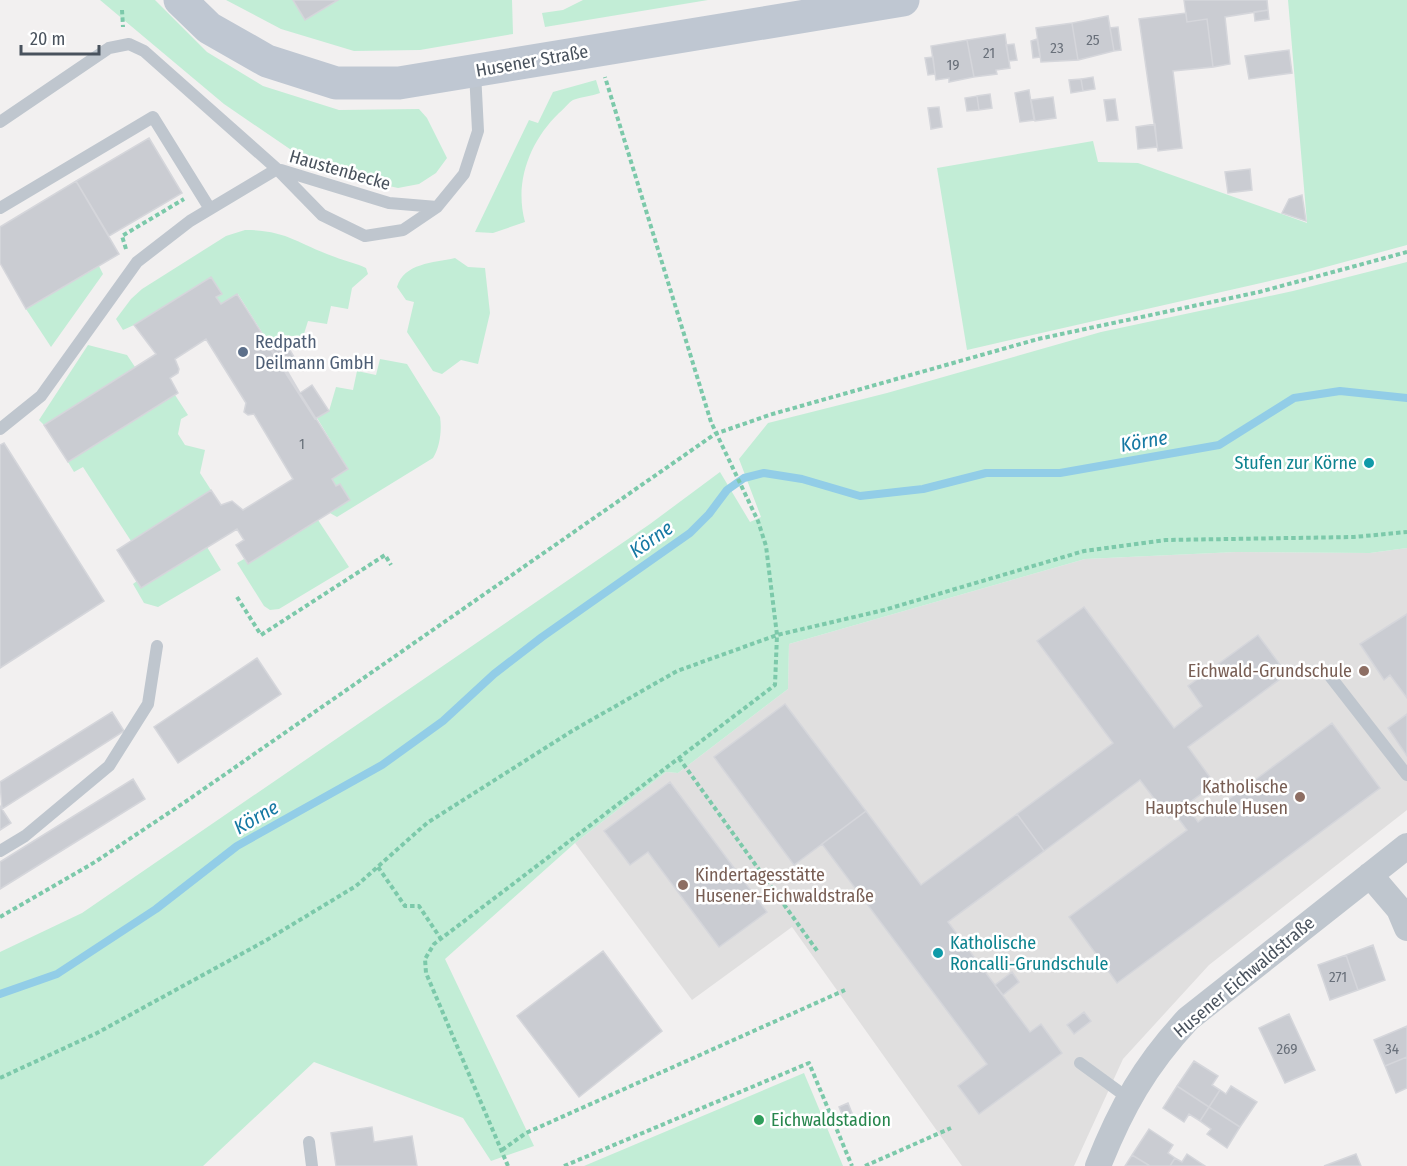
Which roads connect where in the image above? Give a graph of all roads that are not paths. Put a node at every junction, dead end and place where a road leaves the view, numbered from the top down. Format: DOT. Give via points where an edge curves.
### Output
graph roads {
  1 [pos="180,0"];
  2 [pos="903,0"];
  3 [pos="475,71"];
  4 [pos="0,122"];
  5 [pos="277,169"];
  6 [pos="437,207"];
  7 [pos="0,208"];
  8 [pos="210,209"];
  9 [pos="0,429"];
  10 [pos="157,646"];
  11 [pos="1326,671"];
  12 [pos="1407,775"];
  13 [pos="1407,846"];
  14 [pos="0,851"];
  15 [pos="1370,875"];
  16 [pos="1407,928"];
  17 [pos="1080,1064"];
  18 [pos="1128,1098"];
  19 [pos="309,1142"];
  20 [pos="312,1166"];
  21 [pos="1098,1166"];
  1 -- 3 [label="street, Husener Straße" via="209,28 267,61 336,83 399,82"];
  2 -- 3 [label="street, Husener Straße"];
  3 -- 6 [label="lane, Haustenbecke" via="478,131 464,174"];
  4 -- 5 [label="lane" via="109,48 129,45 144,51"];
  5 -- 6 [label="lane, Haustenbecke" via="389,203"];
  5 -- 6 [label="lane, Haustenbecke" via="322,215 365,236 403,230"];
  5 -- 8 [label="lane"];
  7 -- 8 [label="lane" via="153,117"];
  8 -- 9 [label="lane" via="137,261 41,396"];
  10 -- 14 [label="lane" via="148,704 109,766 25,836"];
  11 -- 12 [label="lane"];
  13 -- 15 [label="street, Husener Eichwaldstraße"];
  15 -- 16 [label="street" via="1399,909"];
  15 -- 18 [label="street, Husener Eichwaldstraße" via="1188,1019 1157,1052"];
  17 -- 18 [label="lane"];
  18 -- 21 [label="street, Husener Eichwaldstraße"];
  19 -- 20 [label="lane"];
}
